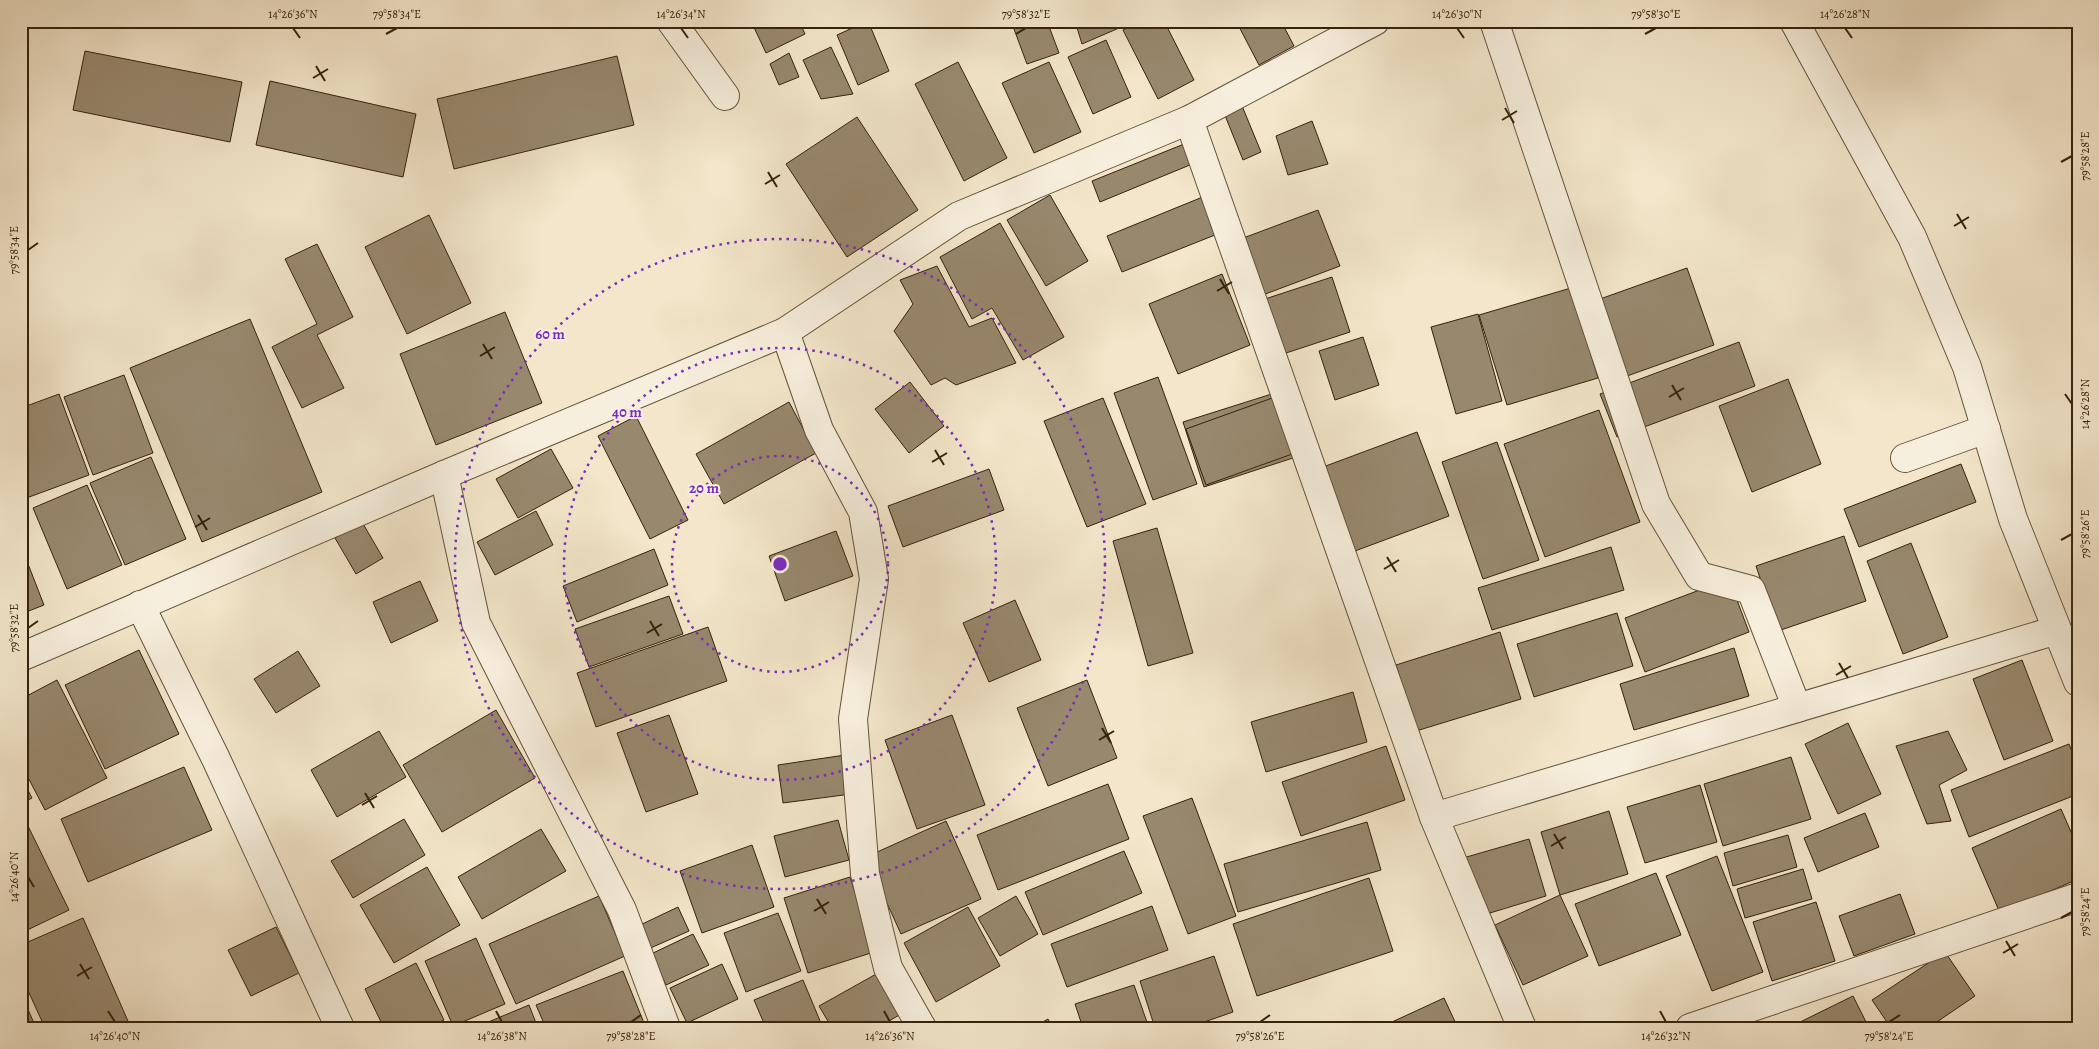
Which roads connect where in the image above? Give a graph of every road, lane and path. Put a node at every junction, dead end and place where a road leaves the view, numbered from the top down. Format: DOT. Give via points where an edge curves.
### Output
graph roads {
  1 [pos="671,21"];
  2 [pos="1376,21"];
  3 [pos="1494,21"];
  4 [pos="1794,21"];
  5 [pos="725,96"];
  6 [pos="1189,120"];
  7 [pos="785,332"];
  8 [pos="1986,429"];
  9 [pos="1905,458"];
  10 [pos="444,475"];
  11 [pos="140,605"];
  12 [pos="2057,630"];
  13 [pos="21,657"];
  14 [pos="2078,682"];
  15 [pos="1797,708"];
  16 [pos="1434,817"];
  17 [pos="2078,897"];
  18 [pos="340,1028"];
  19 [pos="666,1028"];
  20 [pos="922,1028"];
  21 [pos="1522,1028"];
  22 [pos="1690,1028"];
  1 -- 5 [label="street"];
  2 -- 6 [label="street"];
  3 -- 15 [label="street" via="1656,504 1699,576 1751,590"];
  4 -- 8 [label="street" via="1912,237 1966,367"];
  6 -- 7 [label="street" via="958,216"];
  6 -- 16 [label="street"];
  7 -- 10 [label="street"];
  7 -- 20 [label="street" via="819,430 863,512 874,579 854,719 865,874 888,968"];
  8 -- 9 [label="street"];
  8 -- 12 [label="street" via="2013,519"];
  10 -- 11 [label="street"];
  10 -- 19 [label="street" via="476,623 622,910"];
  11 -- 13 [label="street"];
  11 -- 18 [label="street"];
  12 -- 14 [label="street"];
  12 -- 15 [label="street"];
  15 -- 16 [label="street"];
  16 -- 21 [label="street"];
  17 -- 22 [label="street"];
}
